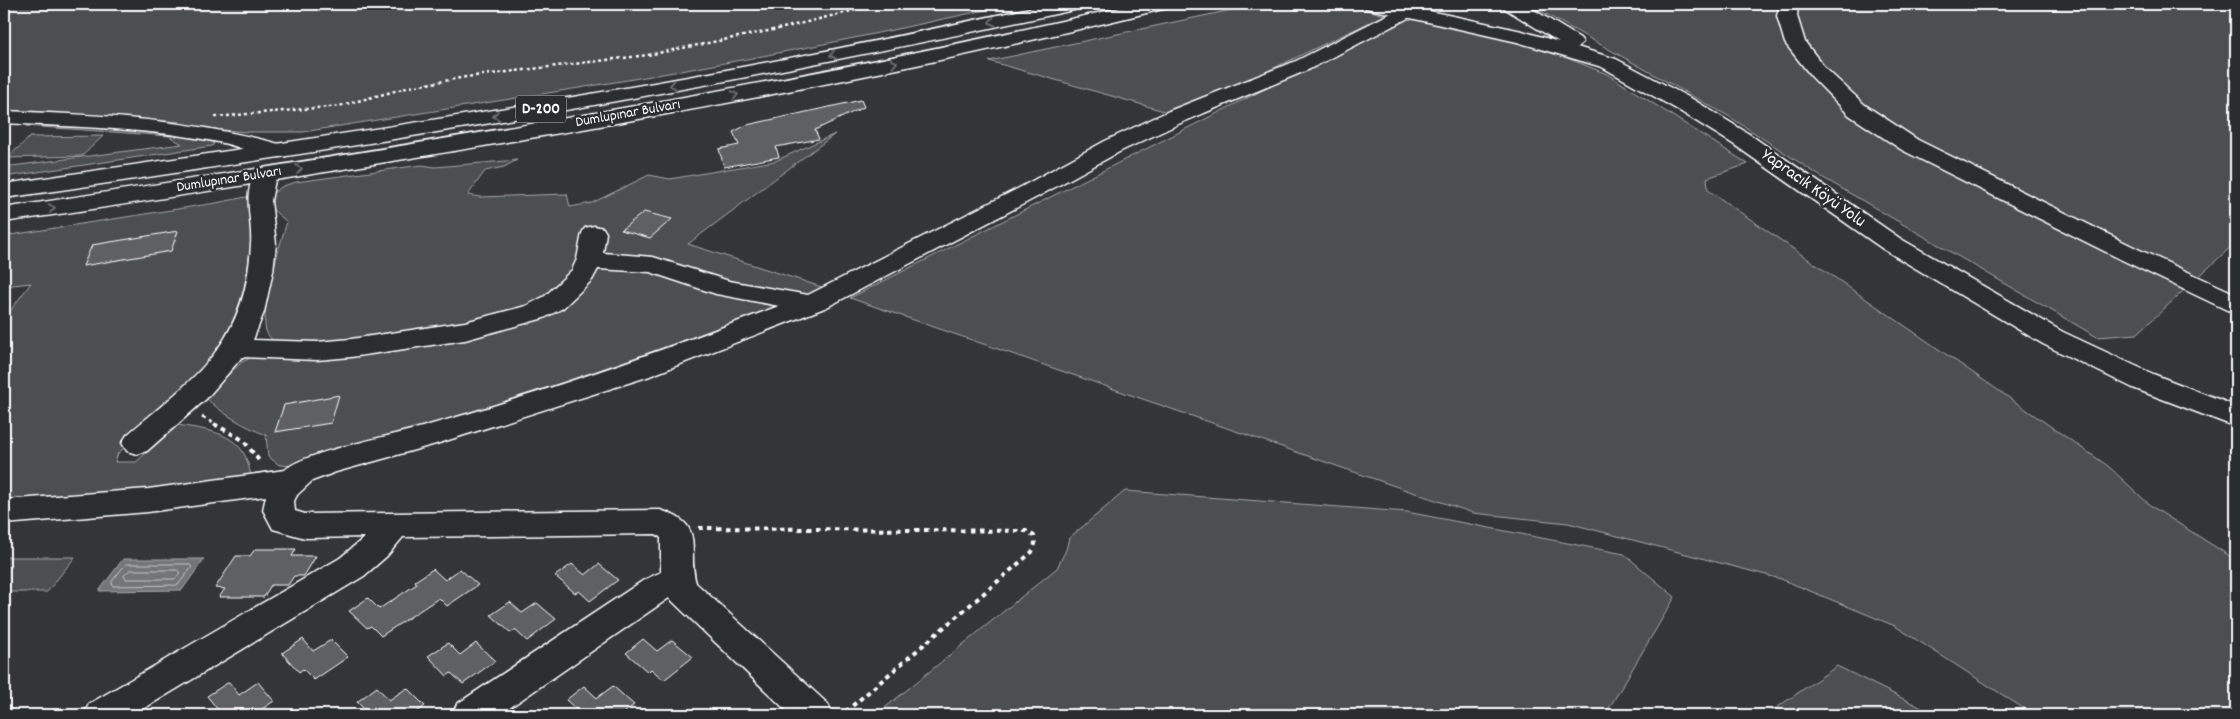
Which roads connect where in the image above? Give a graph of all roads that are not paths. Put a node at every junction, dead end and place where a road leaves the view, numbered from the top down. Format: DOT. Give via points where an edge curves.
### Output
graph roads {
  1 [pos="1074,4"];
  2 [pos="1160,4"];
  3 [pos="1373,4"];
  4 [pos="1511,4"];
  5 [pos="1789,4"];
  6 [pos="1407,11"];
  7 [pos="1609,63"];
  8 [pos="4,117"];
  9 [pos="278,151"];
  10 [pos="265,175"];
  11 [pos="4,190"];
  12 [pos="4,215"];
  13 [pos="594,233"];
  14 [pos="589,262"];
  15 [pos="810,304"];
  16 [pos="2236,304"];
  17 [pos="233,348"];
  18 [pos="2236,417"];
  19 [pos="137,443"];
  20 [pos="280,482"];
  21 [pos="4,512"];
  22 [pos="395,525"];
  23 [pos="678,578"];
  24 [pos="102,715"];
  25 [pos="470,715"];
  26 [pos="815,715"];
  1 -- 9 [label="main road, Dumlupınar Bulvarı / D-200, one-way" via="801,62"];
  10 -- 2 [label="main road, Dumlupınar Bulvarı / D-200, one-way" via="833,76"];
  3 -- 6 [label="main road, Yapracık Köyü Yolu"];
  4 -- 7 [label="main road"];
  5 -- 16 [label="main road" via="1787,16 1795,43 1818,72 1857,110 1919,149"];
  6 -- 7 [label="main road, Yapracık Köyü Yolu" via="1522,37"];
  6 -- 15 [label="main road" via="1303,65 1113,146"];
  7 -- 18 [label="main road, Yapracık Köyü Yolu" via="1741,139 1892,244 2054,338 2143,381"];
  8 -- 9 [label="main road" via="168,127 240,138"];
  9 -- 11 [label="main road, Dumlupınar Bulvarı / D-200"];
  12 -- 10 [label="main road, Dumlupınar Bulvarı / D-200, one-way"];
  10 -- 17 [label="main road" via="259,201 264,248 257,288 243,332"];
  13 -- 14 [label="main road"];
  14 -- 15 [label="main road" via="653,265 725,288"];
  14 -- 17 [label="main road" via="583,274 554,302 535,312 465,332 317,351"];
  15 -- 20 [label="main road" via="637,370 426,437 330,463"];
  17 -- 19 [label="main road" via="205,383"];
  20 -- 21 [label="main road" via="146,502"];
  20 -- 22 [label="main road" via="284,489 279,510 284,520 305,526"];
  22 -- 23 [label="main road" via="660,522 672,528 677,538"];
  22 -- 24 [label="main road" via="352,567"];
  23 -- 25 [label="main road" via="656,589"];
  23 -- 26 [label="main road" via="681,590 694,604"];
}
